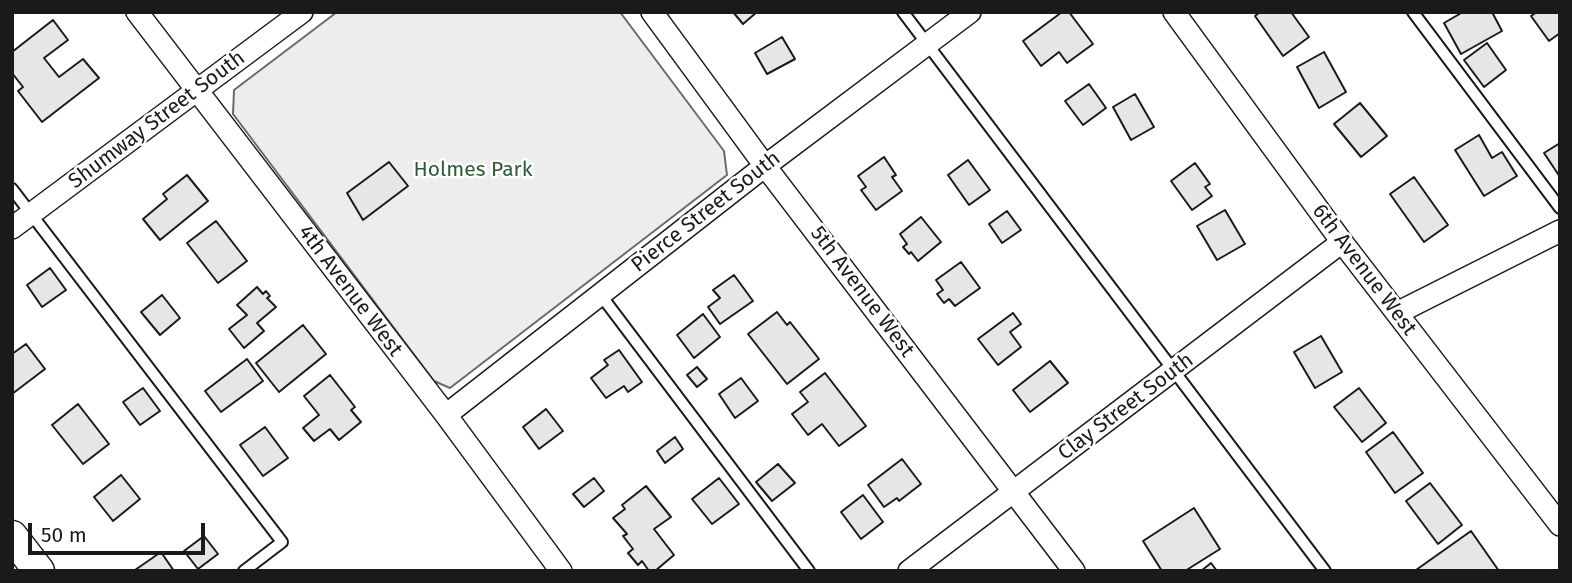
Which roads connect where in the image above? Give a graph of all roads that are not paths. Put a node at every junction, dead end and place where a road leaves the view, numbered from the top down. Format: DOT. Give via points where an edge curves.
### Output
graph roads {
  1 [pos="137,12"];
  2 [pos="302,12"];
  3 [pos="652,12"];
  4 [pos="903,12"];
  5 [pos="970,12"];
  6 [pos="1174,12"];
  7 [pos="1413,12"];
  8 [pos="927,44"];
  9 [pos="197,91"];
  10 [pos="765,166"];
  11 [pos="12,189"];
  12 [pos="1560,208"];
  13 [pos="31,214"];
  14 [pos="12,228"];
  15 [pos="1560,231"];
  16 [pos="1342,242"];
  17 [pos="600,294"];
  18 [pos="1397,313"];
  19 [pos="1173,371"];
  20 [pos="446,415"];
  21 [pos="1014,492"];
  22 [pos="1560,525"];
  23 [pos="12,536"];
  24 [pos="39,571"];
  25 [pos="244,571"];
  26 [pos="561,571"];
  27 [pos="809,571"];
  28 [pos="909,571"];
  29 [pos="1074,571"];
  30 [pos="1325,571"];
  1 -- 9 [label="street, 4th Avenue West"];
  2 -- 9 [label="street, Shumway Street South"];
  3 -- 10 [label="street, 5th Avenue West"];
  4 -- 8 [label="lane"];
  5 -- 8 [label="street, Pierce Street South"];
  6 -- 16 [label="street, 6th Avenue West"];
  7 -- 12 [label="lane"];
  8 -- 10 [label="street, Pierce Street South"];
  8 -- 19 [label="lane"];
  9 -- 13 [label="street, Shumway Street South"];
  9 -- 20 [label="street, 4th Avenue West"];
  10 -- 17 [label="street, Pierce Street South"];
  10 -- 21 [label="street, 5th Avenue West"];
  11 -- 13 [label="lane"];
  13 -- 14 [label="street, Shumway Street South"];
  13 -- 25 [label="lane" via="282,542"];
  15 -- 18 [label="street"];
  16 -- 18 [label="street, 6th Avenue West"];
  16 -- 19 [label="street, Clay Street South"];
  17 -- 20 [label="street, Pierce Street South"];
  17 -- 27 [label="lane"];
  18 -- 22 [label="street, 6th Avenue West"];
  19 -- 21 [label="street, Clay Street South"];
  19 -- 30 [label="lane"];
  20 -- 26 [label="street, 4th Avenue West"];
  21 -- 28 [label="street, Clay Street South"];
  21 -- 29 [label="street, 5th Avenue West"];
  23 -- 24 [label="street"];
}
